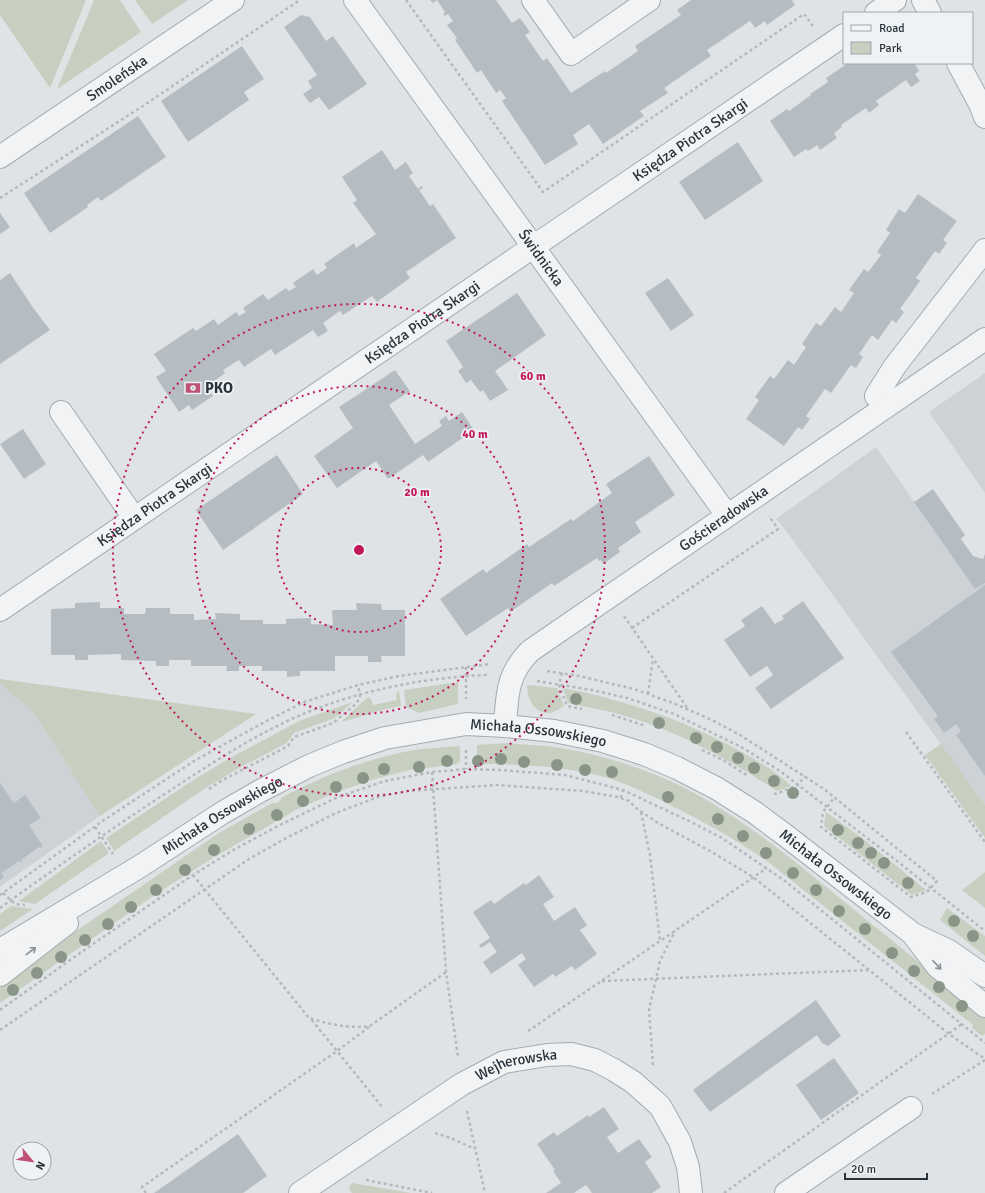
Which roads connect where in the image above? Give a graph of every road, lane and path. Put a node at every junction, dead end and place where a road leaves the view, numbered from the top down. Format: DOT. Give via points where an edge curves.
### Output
graph roads {
  1 [pos="233,0"];
  2 [pos="300,0"];
  3 [pos="355,0"];
  4 [pos="406,0"];
  5 [pos="533,0"];
  6 [pos="649,0"];
  7 [pos="895,0"];
  8 [pos="923,0"];
  9 [pos="877,12"];
  10 [pos="929,12"];
  11 [pos="813,26"];
  12 [pos="843,36"];
  13 [pos="958,64"];
  14 [pos="985,117"];
  15 [pos="0,157"];
  16 [pos="0,198"];
  17 [pos="533,246"];
  18 [pos="985,250"];
  19 [pos="985,339"];
  20 [pos="876,396"];
  21 [pos="61,412"];
  22 [pos="727,515"];
  23 [pos="768,515"];
  24 [pos="134,518"];
  25 [pos="609,596"];
  26 [pos="0,610"];
  27 [pos="632,628"];
  28 [pos="653,658"];
  29 [pos="493,659"];
  30 [pos="490,664"];
  31 [pos="511,677"];
  32 [pos="648,694"];
  33 [pos="688,710"];
  34 [pos="505,726"];
  35 [pos="906,732"];
  36 [pos="432,772"];
  37 [pos="434,788"];
  38 [pos="623,790"];
  39 [pos="622,798"];
  40 [pos="834,798"];
  41 [pos="827,807"];
  42 [pos="641,812"];
  43 [pos="985,842"];
  44 [pos="139,867"];
  45 [pos="767,868"];
  46 [pos="193,875"];
  47 [pos="753,878"];
  48 [pos="937,881"];
  49 [pos="931,888"];
  50 [pos="204,889"];
  51 [pos="0,908"];
  52 [pos="676,930"];
  53 [pos="985,931"];
  54 [pos="913,934"];
  55 [pos="660,941"];
  56 [pos="0,950"];
  57 [pos="871,970"];
  58 [pos="446,972"];
  59 [pos="0,975"];
  60 [pos="985,976"];
  61 [pos="655,979"];
  62 [pos="601,981"];
  63 [pos="985,1006"];
  64 [pos="0,1010"];
  65 [pos="309,1018"];
  66 [pos="962,1024"];
  67 [pos="370,1026"];
  68 [pos="0,1030"];
  69 [pos="523,1034"];
  70 [pos="949,1034"];
  71 [pos="984,1042"];
  72 [pos="337,1051"];
  73 [pos="985,1059"];
  74 [pos="653,1069"];
  75 [pos="462,1084"];
  76 [pos="911,1108"];
  77 [pos="400,1126"];
  78 [pos="475,1149"];
  79 [pos="330,1173"];
  80 [pos="146,1193"];
  81 [pos="300,1193"];
  82 [pos="432,1193"];
  83 [pos="485,1193"];
  84 [pos="691,1193"];
  85 [pos="724,1193"];
  86 [pos="786,1193"];
  1 -- 15 [label="street, Smoleńska"];
  2 -- 16 [label="path"];
  3 -- 17 [label="street, Świdnicka"];
  4 -- 11 [label="path" via="543,192 804,14"];
  5 -- 6 [label="street" via="570,54"];
  7 -- 9 [label="street"];
  8 -- 10 [label="street"];
  12 -- 17 [label="street, Księdza Piotra Skargi"];
  13 -- 14 [label="street"];
  17 -- 22 [label="street, Świdnicka"];
  17 -- 24 [label="street, Księdza Piotra Skargi"];
  18 -- 20 [label="street" via="895,366"];
  19 -- 22 [label="street, Gościeradowska"];
  21 -- 24 [label="street"];
  22 -- 25 [label="street, Gościeradowska"];
  23 -- 27 [label="path" via="778,529"];
  24 -- 26 [label="street, Księdza Piotra Skargi"];
  25 -- 27 [label="path"];
  25 -- 31 [label="street, Gościeradowska" via="530,651"];
  27 -- 28 [label="path"];
  28 -- 32 [label="path"];
  28 -- 33 [label="path"];
  29 -- 30 [label="path"];
  31 -- 34 [label="street, Gościeradowska"];
  31 -- 41 [label="path" via="627,698 674,714 743,748 780,771"];
  31 -- 51 [label="path" via="466,676 423,682 372,692 306,713 265,732 200,770 110,829"];
  34 -- 44 [label="street, Michała Ossowskiego" via="466,724 421,731 385,738 343,752 309,766 222,812"];
  34 -- 54 [label="street, Michała Ossowskiego" via="603,740 644,754 716,788 754,812"];
  35 -- 43 [label="path"];
  36 -- 37 [label="path"];
  36 -- 38 [label="path" via="466,769 565,775"];
  36 -- 46 [label="path" via="385,781 338,797 235,849"];
  37 -- 39 [label="path" via="497,785 582,791"];
  37 -- 50 [label="path" via="378,797 336,813 249,859"];
  37 -- 58 [label="path"];
  38 -- 39 [label="path"];
  38 -- 45 [label="path" via="715,835"];
  39 -- 42 [label="path"];
  40 -- 41 [label="path"];
  41 -- 49 [label="path"];
  41 -- 49 [label="path" via="823,812 821,827 881,874 911,897 927,892"];
  42 -- 47 [label="path"];
  42 -- 55 [label="path" via="650,855"];
  44 -- 56 [label="street, Michała Ossowskiego"];
  59 -- 44 [label="street, Michała Ossowskiego, one-way"];
  45 -- 47 [label="path"];
  45 -- 66 [label="path"];
  46 -- 50 [label="path"];
  46 -- 64 [label="path"];
  47 -- 52 [label="path"];
  47 -- 57 [label="path"];
  48 -- 49 [label="path"];
  49 -- 53 [label="path"];
  50 -- 65 [label="path"];
  50 -- 68 [label="path"];
  52 -- 55 [label="path"];
  52 -- 61 [label="path" via="660,961"];
  54 -- 60 [label="street, Michała Ossowskiego" via="949,951"];
  54 -- 63 [label="street, Michała Ossowskiego, one-way" via="937,966"];
  55 -- 62 [label="path"];
  57 -- 61 [label="path"];
  57 -- 70 [label="path"];
  58 -- 67 [label="path"];
  58 -- 75 [label="path"];
  61 -- 62 [label="path"];
  61 -- 74 [label="path" via="649,1010"];
  62 -- 69 [label="path"];
  65 -- 67 [label="path" via="338,1025 361,1028"];
  65 -- 72 [label="path"];
  66 -- 70 [label="path"];
  66 -- 71 [label="path"];
  67 -- 72 [label="path"];
  70 -- 73 [label="path"];
  70 -- 85 [label="path"];
  72 -- 77 [label="path" via="393,1121"];
  72 -- 80 [label="path" via="142,1187"];
  73 -- 76 [label="path"];
  75 -- 77 [label="street, Wejherowska"];
  75 -- 78 [label="path"];
  75 -- 84 [label="street, Wejherowska" via="504,1062 571,1054 595,1060 633,1082 660,1106 680,1142 688,1167"];
  76 -- 86 [label="street"];
  77 -- 78 [label="path" via="411,1131 439,1134"];
  77 -- 79 [label="street, Wejherowska"];
  78 -- 83 [label="path"];
  79 -- 81 [label="street, Wejherowska"];
  79 -- 82 [label="path"];
}
